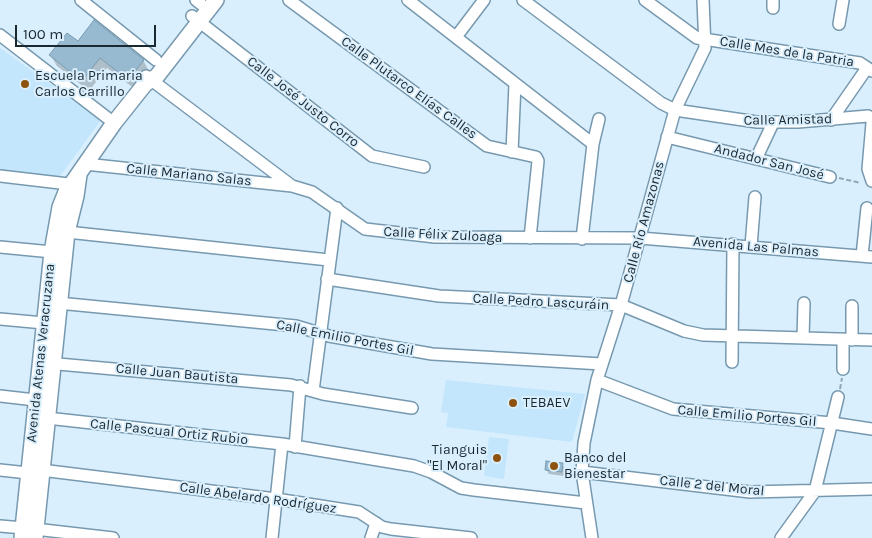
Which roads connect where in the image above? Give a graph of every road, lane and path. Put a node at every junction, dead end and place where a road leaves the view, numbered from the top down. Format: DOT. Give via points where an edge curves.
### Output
graph roads {
  1 [pos="81,0"];
  2 [pos="289,0"];
  3 [pos="408,0"];
  4 [pos="484,0"];
  5 [pos="524,0"];
  6 [pos="645,0"];
  7 [pos="703,0"];
  8 [pos="843,0"];
  9 [pos="201,7"];
  10 [pos="839,24"];
  11 [pos="0,35"];
  12 [pos="456,37"];
  13 [pos="706,40"];
  14 [pos="156,60"];
  15 [pos="870,69"];
  16 [pos="148,80"];
  17 [pos="515,84"];
  18 [pos="675,110"];
  19 [pos="599,119"];
  20 [pos="872,119"];
  21 [pos="831,120"];
  22 [pos="114,123"];
  23 [pos="773,123"];
  24 [pos="668,137"];
  25 [pos="593,144"];
  26 [pos="512,152"];
  27 [pos="756,159"];
  28 [pos="424,167"];
  29 [pos="0,176"];
  30 [pos="78,177"];
  31 [pos="830,177"];
  32 [pos="871,183"];
  33 [pos="292,186"];
  34 [pos="755,197"];
  35 [pos="337,208"];
  36 [pos="867,208"];
  37 [pos="67,232"];
  38 [pos="530,238"];
  39 [pos="640,238"];
  40 [pos="582,239"];
  41 [pos="733,244"];
  42 [pos="751,246"];
  43 [pos="0,247"];
  44 [pos="52,252"];
  45 [pos="867,256"];
  46 [pos="329,260"];
  47 [pos="327,279"];
  48 [pos="58,303"];
  49 [pos="804,303"];
  50 [pos="621,305"];
  51 [pos="852,306"];
  52 [pos="0,319"];
  53 [pos="44,323"];
  54 [pos="320,333"];
  55 [pos="732,335"];
  56 [pos="803,338"];
  57 [pos="848,340"];
  58 [pos="872,340"];
  59 [pos="732,362"];
  60 [pos="46,363"];
  61 [pos="602,364"];
  62 [pos="843,369"];
  63 [pos="597,380"];
  64 [pos="300,386"];
  65 [pos="313,391"];
  66 [pos="0,396"];
  67 [pos="838,396"];
  68 [pos="42,400"];
  69 [pos="412,408"];
  70 [pos="56,419"];
  71 [pos="832,423"];
  72 [pos="872,429"];
  73 [pos="282,444"];
  74 [pos="296,447"];
  75 [pos="0,470"];
  76 [pos="35,471"];
  77 [pos="582,472"];
  78 [pos="872,488"];
  79 [pos="815,491"];
  80 [pos="276,499"];
  81 [pos="586,503"];
  82 [pos="376,523"];
  83 [pos="0,526"];
  84 [pos="29,533"];
  85 [pos="113,538"];
  86 [pos="272,538"];
  87 [pos="371,538"];
  88 [pos="471,538"];
  89 [pos="592,538"];
  90 [pos="781,538"];
  1 -- 14 [label="street"];
  2 -- 26 [label="street, Calle Plutarco Elías Calles" via="487,146"];
  3 -- 12 [label="street"];
  4 -- 12 [label="street"];
  5 -- 18 [label="street" via="661,103"];
  6 -- 13 [label="street, Calle Mes de la Patria" via="692,36"];
  7 -- 13 [label="street"];
  8 -- 10 [label="street"];
  9 -- 14 [label="main road, Avenida Atenas Veracruzana"];
  9 -- 16 [label="main road, Avenida Atenas Veracruzana"];
  9 -- 28 [label="street, Calle José Justo Corro" via="372,156"];
  11 -- 22 [label="street"];
  12 -- 17 [label="street"];
  13 -- 15 [label="street, Calle Mes de la Patria" via="860,62"];
  13 -- 18 [label="street, Calle Río Amazonas" via="703,55"];
  14 -- 16 [label="main road, Avenida Atenas Veracruzana"];
  15 -- 21 [label="street"];
  16 -- 22 [label="main road, Avenida Atenas Veracruzana"];
  16 -- 33 [label="street, Calle Félix Zuloaga"];
  17 -- 25 [label="street"];
  17 -- 26 [label="street"];
  18 -- 23 [label="street, Calle Amistad"];
  18 -- 24 [label="street, Calle Río Amazonas"];
  19 -- 25 [label="street"];
  20 -- 21 [label="street, Calle Amistad"];
  20 -- 32 [label="street" via="868,169"];
  21 -- 23 [label="street, Calle Amistad"];
  22 -- 30 [label="main road, Avenida Atenas Veracruzana"];
  23 -- 27 [label="street"];
  24 -- 27 [label="street, Andador San José"];
  24 -- 39 [label="street, Calle Río Amazonas"];
  25 -- 40 [label="street"];
  26 -- 38 [label="street, Calle Plutarco Elías Calles" via="536,157 538,161"];
  27 -- 31 [label="street, Andador San José"];
  29 -- 30 [label="street, Calle Mariano Salas"];
  30 -- 33 [label="street, Calle Mariano Salas"];
  30 -- 37 [label="main road, Avenida Atenas Veracruzana"];
  30 -- 44 [label="main road, Avenida Atenas Veracruzana" via="60,207"];
  31 -- 32 [label="path, Andador San José"];
  33 -- 35 [label="street, Calle Félix Zuloaga" via="312,192"];
  34 -- 42 [label="street"];
  35 -- 38 [label="street, Calle Félix Zuloaga" via="358,225 374,231 435,237"];
  35 -- 46 [label="street"];
  36 -- 45 [label="street"];
  37 -- 46 [label="street"];
  37 -- 48 [label="main road, Avenida Atenas Veracruzana"];
  38 -- 40 [label="street, Calle Félix Zuloaga"];
  39 -- 40 [label="street, Calle Félix Zuloaga"];
  39 -- 41 [label="street, Avenida Las Palmas"];
  39 -- 50 [label="street, Calle Río Amazonas"];
  41 -- 42 [label="street, Avenida Las Palmas"];
  41 -- 55 [label="street"];
  42 -- 45 [label="street, Avenida Las Palmas"];
  43 -- 44 [label="street"];
  44 -- 53 [label="main road, Avenida Atenas Veracruzana"];
  46 -- 47 [label="street"];
  47 -- 50 [label="street, Calle Pedro Lascuráin" via="439,296"];
  47 -- 54 [label="street"];
  48 -- 54 [label="street, Calle Emilio Portes Gil" via="296,326"];
  48 -- 60 [label="main road, Avenida Atenas Veracruzana"];
  49 -- 56 [label="street"];
  50 -- 55 [label="street, Calle Pedro Lascuráin" via="693,333"];
  50 -- 61 [label="street, Calle Río Amazonas"];
  51 -- 57 [label="street"];
  52 -- 53 [label="street"];
  53 -- 60 [label="main road, Avenida Atenas Veracruzana"];
  54 -- 61 [label="street, Calle Emilio Portes Gil" via="432,354"];
  54 -- 65 [label="street"];
  55 -- 56 [label="street, Calle Pedro Lascuráin"];
  55 -- 59 [label="street"];
  56 -- 57 [label="street, Calle Pedro Lascuráin"];
  57 -- 58 [label="street, Calle Pedro Lascuráin"];
  57 -- 62 [label="street"];
  60 -- 64 [label="street, Calle Juan Bautista"];
  60 -- 68 [label="main road, Avenida Atenas Veracruzana"];
  61 -- 63 [label="street, Calle Río Amazonas"];
  62 -- 67 [label="path"];
  63 -- 71 [label="street, Calle Emilio Portes Gil" via="673,409"];
  63 -- 77 [label="street, Calle Río Amazonas" via="584,443"];
  64 -- 65 [label="street, Calle Juan Bautista"];
  64 -- 74 [label="street"];
  65 -- 69 [label="street, Calle Juan Bautista"];
  66 -- 68 [label="street"];
  67 -- 71 [label="street"];
  68 -- 76 [label="main road, Avenida Atenas Veracruzana"];
  70 -- 73 [label="street, Calle Pascual Ortiz Rubio"];
  71 -- 72 [label="street, Calle Emilio Portes Gil"];
  71 -- 79 [label="street"];
  73 -- 74 [label="street, Calle Pascual Ortiz Rubio"];
  73 -- 80 [label="street"];
  74 -- 81 [label="street, Calle Pascual Ortiz Rubio" via="414,466 461,488"];
  75 -- 76 [label="street, Calle Abelardo Rodríguez"];
  76 -- 80 [label="street, Calle Abelardo Rodríguez"];
  76 -- 84 [label="main road, Avenida Atenas Veracruzana"];
  77 -- 79 [label="street, Calle 2 del Moral" via="750,492"];
  77 -- 81 [label="street, Calle Río Amazonas"];
  78 -- 79 [label="street, Calle 2 del Moral"];
  79 -- 90 [label="street"];
  80 -- 82 [label="street, Calle Abelardo Rodríguez" via="359,512"];
  80 -- 86 [label="street"];
  81 -- 89 [label="street, Calle Río Amazonas"];
  82 -- 87 [label="street"];
  82 -- 88 [label="street, Calle Abelardo Rodríguez" via="391,530"];
  83 -- 84 [label="street"];
  84 -- 85 [label="street"];
}
